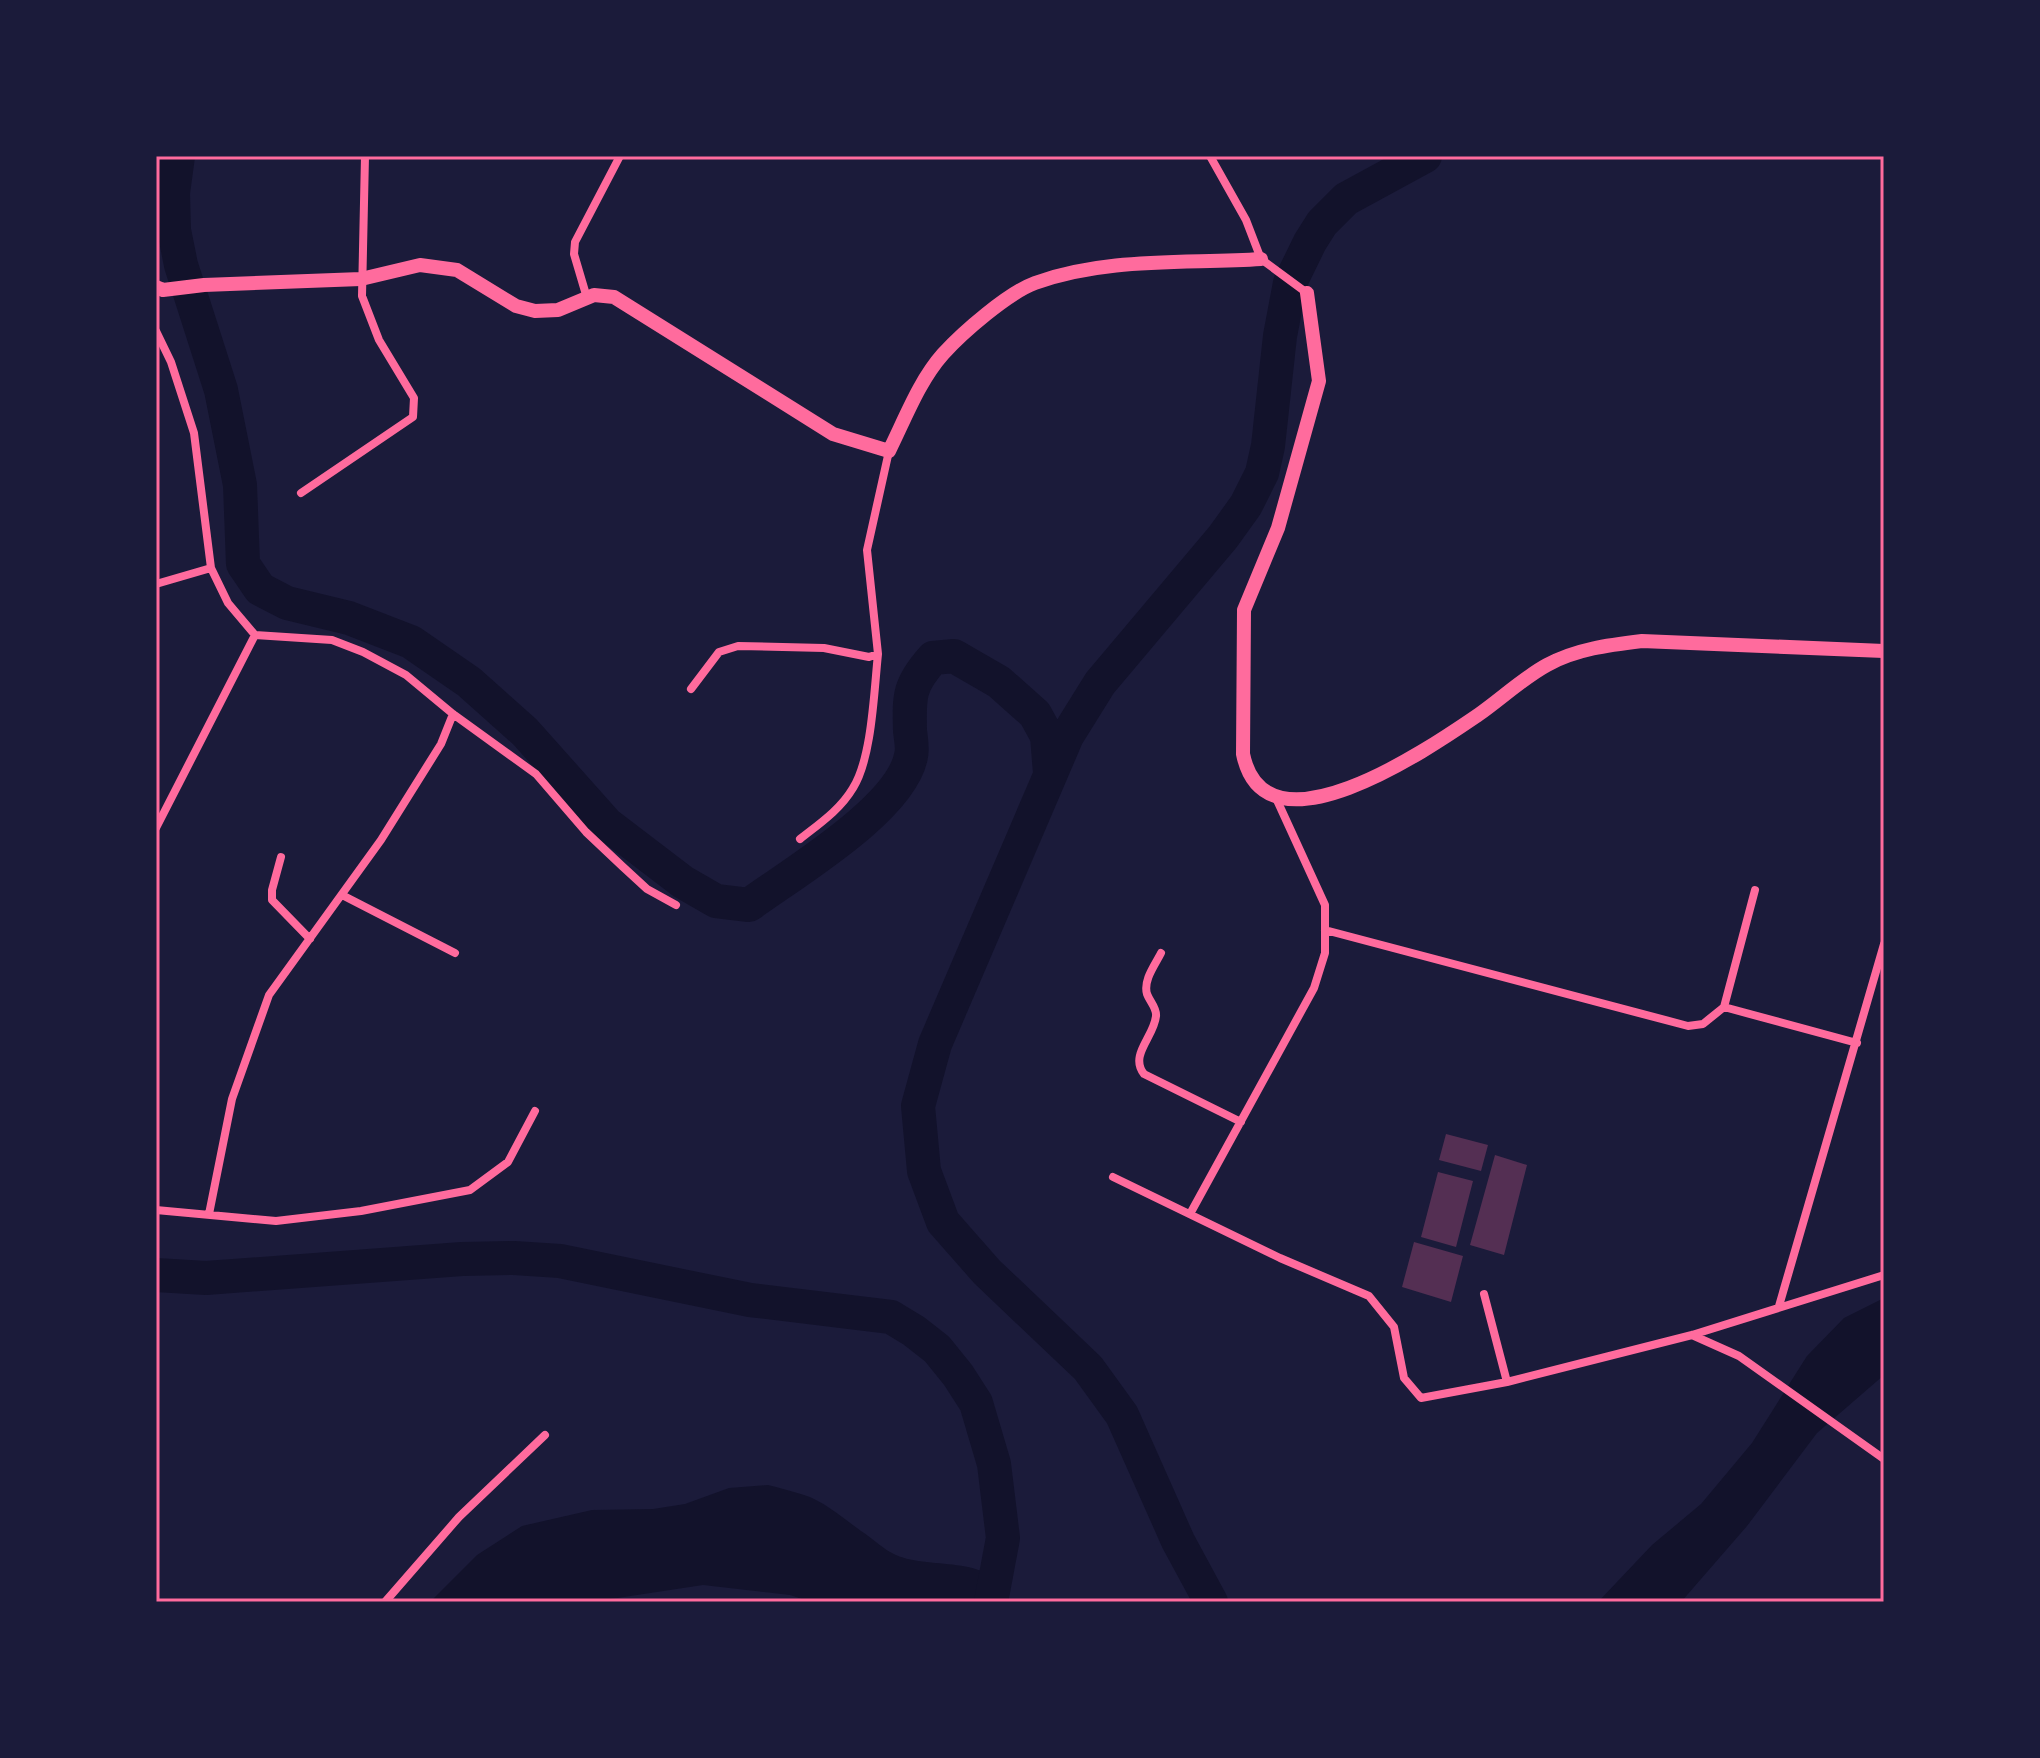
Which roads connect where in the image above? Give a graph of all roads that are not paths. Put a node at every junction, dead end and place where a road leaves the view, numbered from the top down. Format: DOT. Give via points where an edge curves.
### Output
graph roads {
  1 [pos="365,156"];
  2 [pos="620,156"];
  3 [pos="1210,156"];
  4 [pos="1261,259"];
  5 [pos="361,279"];
  6 [pos="156,287"];
  7 [pos="1307,293"];
  8 [pos="587,298"];
  9 [pos="156,331"];
  10 [pos="889,451"];
  11 [pos="301,493"];
  12 [pos="211,568"];
  13 [pos="156,584"];
  14 [pos="255,635"];
  15 [pos="1884,651"];
  16 [pos="878,654"];
  17 [pos="691,689"];
  18 [pos="453,714"];
  19 [pos="1276,797"];
  20 [pos="156,828"];
  21 [pos="800,839"];
  22 [pos="281,857"];
  23 [pos="1755,890"];
  24 [pos="342,895"];
  25 [pos="676,905"];
  26 [pos="1325,930"];
  27 [pos="310,939"];
  28 [pos="1884,944"];
  29 [pos="455,953"];
  30 [pos="1161,953"];
  31 [pos="1724,1007"];
  32 [pos="1857,1043"];
  33 [pos="535,1111"];
  34 [pos="1241,1122"];
  35 [pos="1113,1177"];
  36 [pos="156,1210"];
  37 [pos="209,1214"];
  38 [pos="1190,1214"];
  39 [pos="1884,1275"];
  40 [pos="1484,1294"];
  41 [pos="1779,1306"];
  42 [pos="1692,1335"];
  43 [pos="1507,1382"];
  44 [pos="545,1435"];
  45 [pos="1884,1459"];
  46 [pos="385,1602"];
  1 -- 5 [label="street"];
  2 -- 8 [label="street" via="575,242"];
  3 -- 4 [label="street"];
  4 -- 7 [label="street"];
  4 -- 10 [label="street" via="1097,266 1032,283 983,317 942,356"];
  5 -- 6 [label="street"];
  5 -- 8 [label="street" via="420,265 440,266 535,311 558,310"];
  5 -- 11 [label="street" via="379,340 414,398 413,417"];
  7 -- 19 [label="street" via="1319,381 1278,528 1244,610 1243,754 1246,771"];
  8 -- 10 [label="street" via="614,297 833,434"];
  9 -- 12 [label="street" via="194,433"];
  10 -- 16 [label="street" via="867,550"];
  12 -- 13 [label="street"];
  12 -- 14 [label="street" via="228,603"];
  14 -- 18 [label="street" via="332,640 363,652 406,675"];
  14 -- 20 [label="street"];
  15 -- 19 [label="street" via="1642,641 1605,645 1545,666 1389,771 1318,798"];
  16 -- 17 [label="street" via="738,646 719,652"];
  16 -- 21 [label="street" via="865,759 855,787"];
  18 -- 24 [label="street" via="441,744"];
  18 -- 25 [label="street" via="536,774 622,866 647,889"];
  19 -- 26 [label="street" via="1325,905"];
  22 -- 27 [label="street" via="272,900"];
  23 -- 31 [label="street"];
  24 -- 27 [label="street"];
  24 -- 29 [label="street"];
  26 -- 31 [label="street" via="1688,1026 1703,1024"];
  26 -- 34 [label="street" via="1325,953 1314,988"];
  27 -- 37 [label="street" via="269,995 232,1099"];
  28 -- 32 [label="street"];
  30 -- 34 [label="street" via="1147,982 1146,992 1157,1013 1138,1067"];
  31 -- 32 [label="street"];
  32 -- 41 [label="street"];
  33 -- 37 [label="street" via="508,1162 470,1190 276,1221"];
  34 -- 38 [label="street"];
  35 -- 38 [label="street"];
  36 -- 37 [label="street"];
  38 -- 43 [label="street" via="1369,1296 1394,1327 1404,1378 1421,1398"];
  39 -- 41 [label="street"];
  40 -- 43 [label="street"];
  41 -- 42 [label="street"];
  42 -- 43 [label="street"];
  42 -- 45 [label="street" via="1739,1356"];
  44 -- 46 [label="street" via="459,1517"];
}
